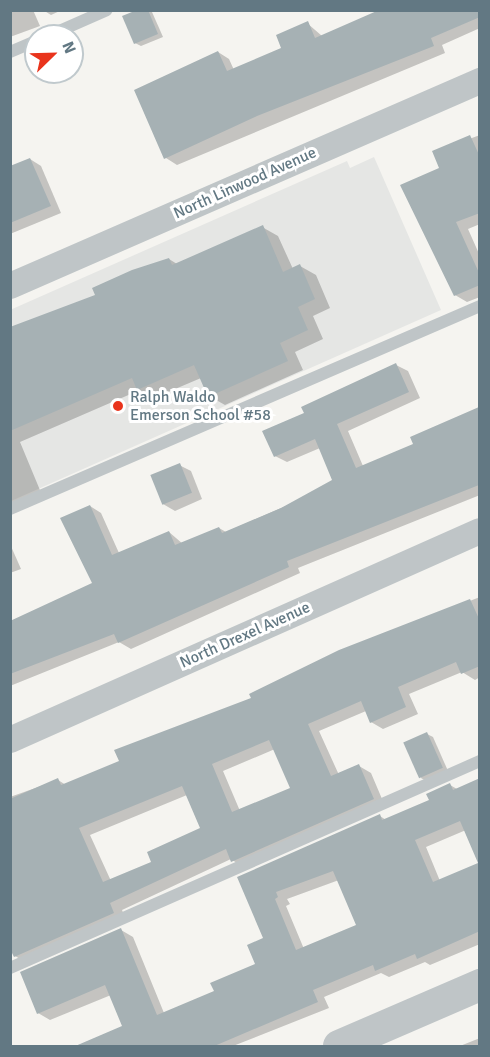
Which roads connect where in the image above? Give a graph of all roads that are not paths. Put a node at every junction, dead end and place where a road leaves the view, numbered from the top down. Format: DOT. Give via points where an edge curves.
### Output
graph roads {
  1 [pos="107,10"];
  2 [pos="75,24"];
  3 [pos="24,46"];
  4 [pos="10,52"];
  5 [pos="480,81"];
  6 [pos="10,286"];
  7 [pos="480,306"];
  8 [pos="10,509"];
  9 [pos="480,531"];
  10 [pos="10,740"];
  11 [pos="480,761"];
  12 [pos="10,968"];
  13 [pos="480,985"];
  14 [pos="339,1047"];
  1 -- 2 [label="lane"];
  3 -- 4 [label="lane"];
  5 -- 6 [label="street, North Linwood Avenue"];
  7 -- 8 [label="lane"];
  9 -- 10 [label="street, North Drexel Avenue"];
  11 -- 12 [label="lane"];
  13 -- 14 [label="street"];
}
